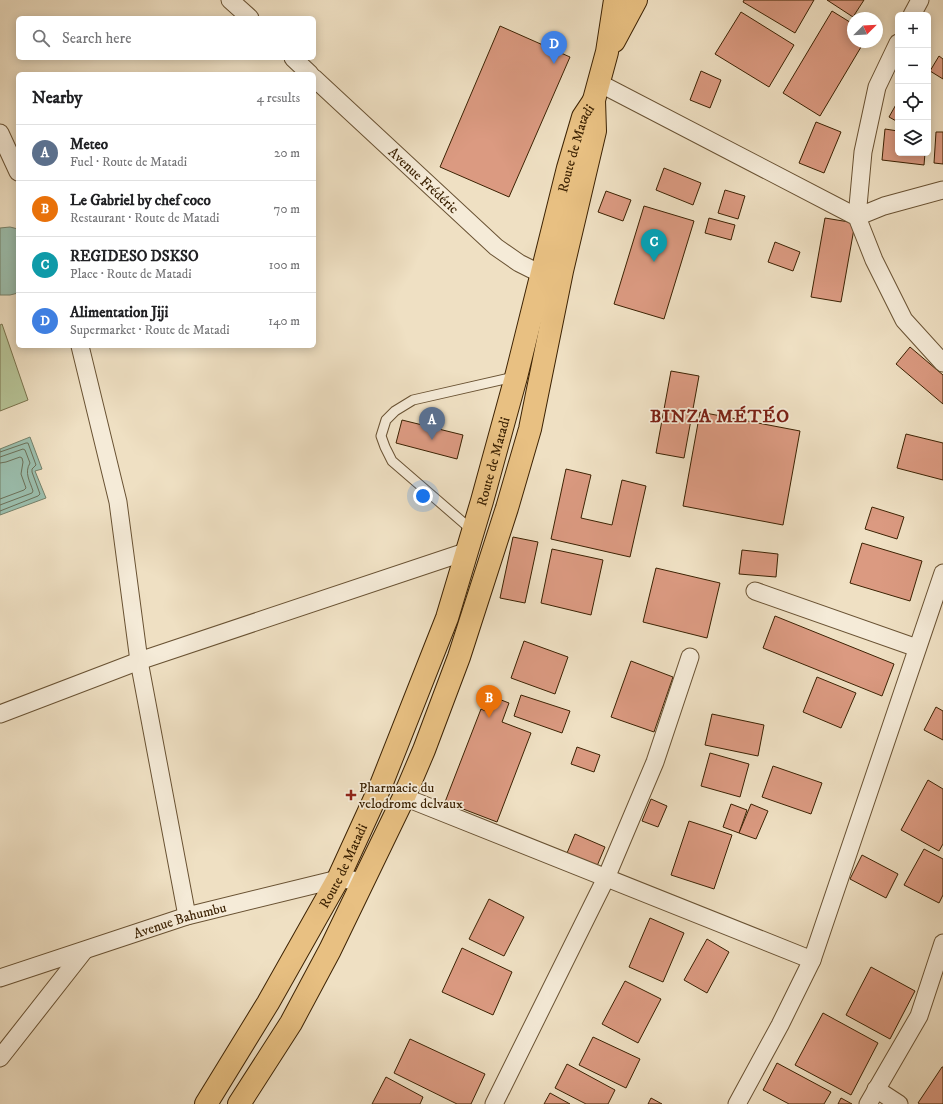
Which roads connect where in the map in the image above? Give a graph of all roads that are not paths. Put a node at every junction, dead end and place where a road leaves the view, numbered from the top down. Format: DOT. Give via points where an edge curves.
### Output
graph roads {
  1 [pos="230,0"];
  2 [pos="615,0"];
  3 [pos="636,0"];
  4 [pos="920,0"];
  5 [pos="914,12"];
  6 [pos="248,16"];
  7 [pos="896,48"];
  8 [pos="607,52"];
  9 [pos="295,60"];
  10 [pos="308,72"];
  11 [pos="316,80"];
  12 [pos="597,91"];
  13 [pos="0,133"];
  14 [pos="16,168"];
  15 [pos="943,190"];
  16 [pos="857,217"];
  17 [pos="541,274"];
  18 [pos="84,348"];
  19 [pos="943,363"];
  20 [pos="516,377"];
  21 [pos="482,501"];
  22 [pos="507,508"];
  23 [pos="470,541"];
  24 [pos="943,573"];
  25 [pos="755,591"];
  26 [pos="917,648"];
  27 [pos="690,658"];
  28 [pos="139,661"];
  29 [pos="0,714"];
  30 [pos="404,797"];
  31 [pos="606,878"];
  32 [pos="338,879"];
  33 [pos="363,881"];
  34 [pos="187,916"];
  35 [pos="943,943"];
  36 [pos="84,951"];
  37 [pos="812,960"];
  38 [pos="0,978"];
  39 [pos="0,1058"];
  40 [pos="876,1089"];
  41 [pos="206,1104"];
  42 [pos="239,1104"];
  43 [pos="494,1104"];
  44 [pos="737,1104"];
  45 [pos="868,1104"];
  46 [pos="899,1104"];
  1 -- 6 [label="street"];
  2 -- 8 [label="main road"];
  3 -- 8 [label="main road"];
  4 -- 5 [label="street"];
  7 -- 16 [label="street" via="877,86 863,152"];
  8 -- 12 [label="main road"];
  9 -- 10 [label="street"];
  11 -- 17 [label="street, Avenue Frédéric" via="496,247"];
  12 -- 16 [label="street"];
  12 -- 17 [label="main road, Route de Matadi" via="583,118"];
  12 -- 22 [label="main road, Route de Matadi" via="595,131 562,271 530,430"];
  13 -- 14 [label="street"];
  15 -- 16 [label="street" via="884,206"];
  16 -- 19 [label="street" via="874,260 904,320"];
  17 -- 20 [label="main road, Route de Matadi"];
  18 -- 28 [label="street" via="118,502"];
  20 -- 21 [label="main road, Route de Matadi"];
  20 -- 23 [label="lane" via="413,400 386,420 381,436 392,460"];
  21 -- 22 [label="main road"];
  21 -- 23 [label="main road, Route de Matadi"];
  22 -- 30 [label="main road, Route de Matadi" via="459,657"];
  23 -- 28 [label="street"];
  23 -- 32 [label="main road, Route de Matadi" via="447,618 387,771"];
  24 -- 26 [label="street"];
  25 -- 26 [label="street"];
  26 -- 37 [label="street"];
  27 -- 31 [label="street" via="655,762"];
  28 -- 29 [label="street"];
  28 -- 34 [label="street"];
  30 -- 31 [label="street"];
  30 -- 33 [label="main road, Route de Matadi"];
  31 -- 37 [label="street"];
  31 -- 43 [label="street"];
  32 -- 33 [label="street, Avenue Bahumbu"];
  32 -- 34 [label="street, Avenue Bahumbu"];
  32 -- 41 [label="main road, Route de Matadi" via="268,1003"];
  33 -- 42 [label="main road, Route de Matadi" via="291,1023"];
  34 -- 36 [label="street, Avenue Bahumbu"];
  35 -- 40 [label="street" via="919,1016"];
  36 -- 38 [label="street, Avenue Bahumbu"];
  36 -- 39 [label="street"];
  37 -- 44 [label="street"];
  40 -- 45 [label="street"];
  40 -- 46 [label="street"];
}
